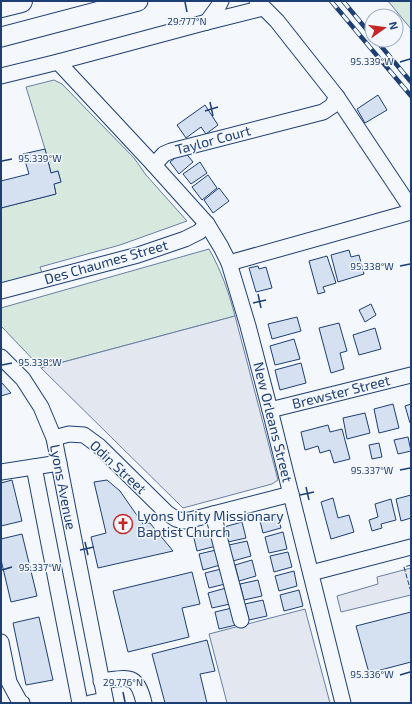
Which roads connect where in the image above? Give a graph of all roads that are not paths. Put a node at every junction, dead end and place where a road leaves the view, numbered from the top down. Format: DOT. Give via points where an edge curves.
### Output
graph roads {
  1 [pos="21,1"];
  2 [pos="138,1"];
  3 [pos="221,1"];
  4 [pos="260,5"];
  5 [pos="1,6"];
  6 [pos="207,22"];
  7 [pos="1,37"];
  8 [pos="58,62"];
  9 [pos="1,76"];
  10 [pos="337,97"];
  11 [pos="154,165"];
  12 [pos="411,208"];
  13 [pos="411,212"];
  14 [pos="207,224"];
  15 [pos="229,263"];
  16 [pos="1,291"];
  17 [pos="1,357"];
  18 [pos="411,375"];
  19 [pos="270,410"];
  20 [pos="54,438"];
  21 [pos="59,463"];
  22 [pos="34,467"];
  23 [pos="1,472"];
  24 [pos="291,494"];
  25 [pos="213,514"];
  26 [pos="411,547"];
  27 [pos="311,573"];
  28 [pos="241,620"];
  29 [pos="1,642"];
  30 [pos="101,681"];
  31 [pos="105,702"];
  32 [pos="22,703"];
  33 [pos="80,703"];
  34 [pos="90,703"];
  35 [pos="144,703"];
  36 [pos="343,703"];
  1 -- 5 [label="highway"];
  2 -- 7 [label="main road"];
  3 -- 6 [label="street"];
  4 -- 6 [label="street"];
  4 -- 10 [label="street" via="277,21"];
  6 -- 8 [label="street"];
  8 -- 9 [label="street"];
  8 -- 11 [label="street"];
  10 -- 11 [label="street, Taylor Court" via="332,106 323,112 171,151 164,154"];
  10 -- 12 [label="street"];
  11 -- 14 [label="street, New Orleans Street"];
  13 -- 15 [label="street"];
  14 -- 15 [label="street, New Orleans Street"];
  14 -- 16 [label="street, Des Chaumes Street" via="185,240"];
  15 -- 19 [label="street, New Orleans Street"];
  17 -- 20 [label="street, Lyons Avenue" via="23,379 41,407"];
  18 -- 19 [label="street, Brewster Street"];
  19 -- 24 [label="street, New Orleans Street"];
  20 -- 21 [label="street, Lyons Avenue"];
  20 -- 25 [label="street, Odin Street" via="69,434 84,436 99,446 176,519 183,521"];
  21 -- 22 [label="street"];
  21 -- 30 [label="street, Lyons Avenue"];
  22 -- 23 [label="street"];
  22 -- 33 [label="street"];
  24 -- 25 [label="street, Odin Street"];
  24 -- 27 [label="street, New Orleans Street"];
  25 -- 28 [label="street"];
  26 -- 27 [label="street"];
  27 -- 36 [label="street, New Orleans Street"];
  29 -- 32 [label="street" via="9,682"];
  30 -- 31 [label="street, Lyons Avenue"];
  30 -- 35 [label="street" via="128,678 137,683"];
  31 -- 34 [label="street"];
}
